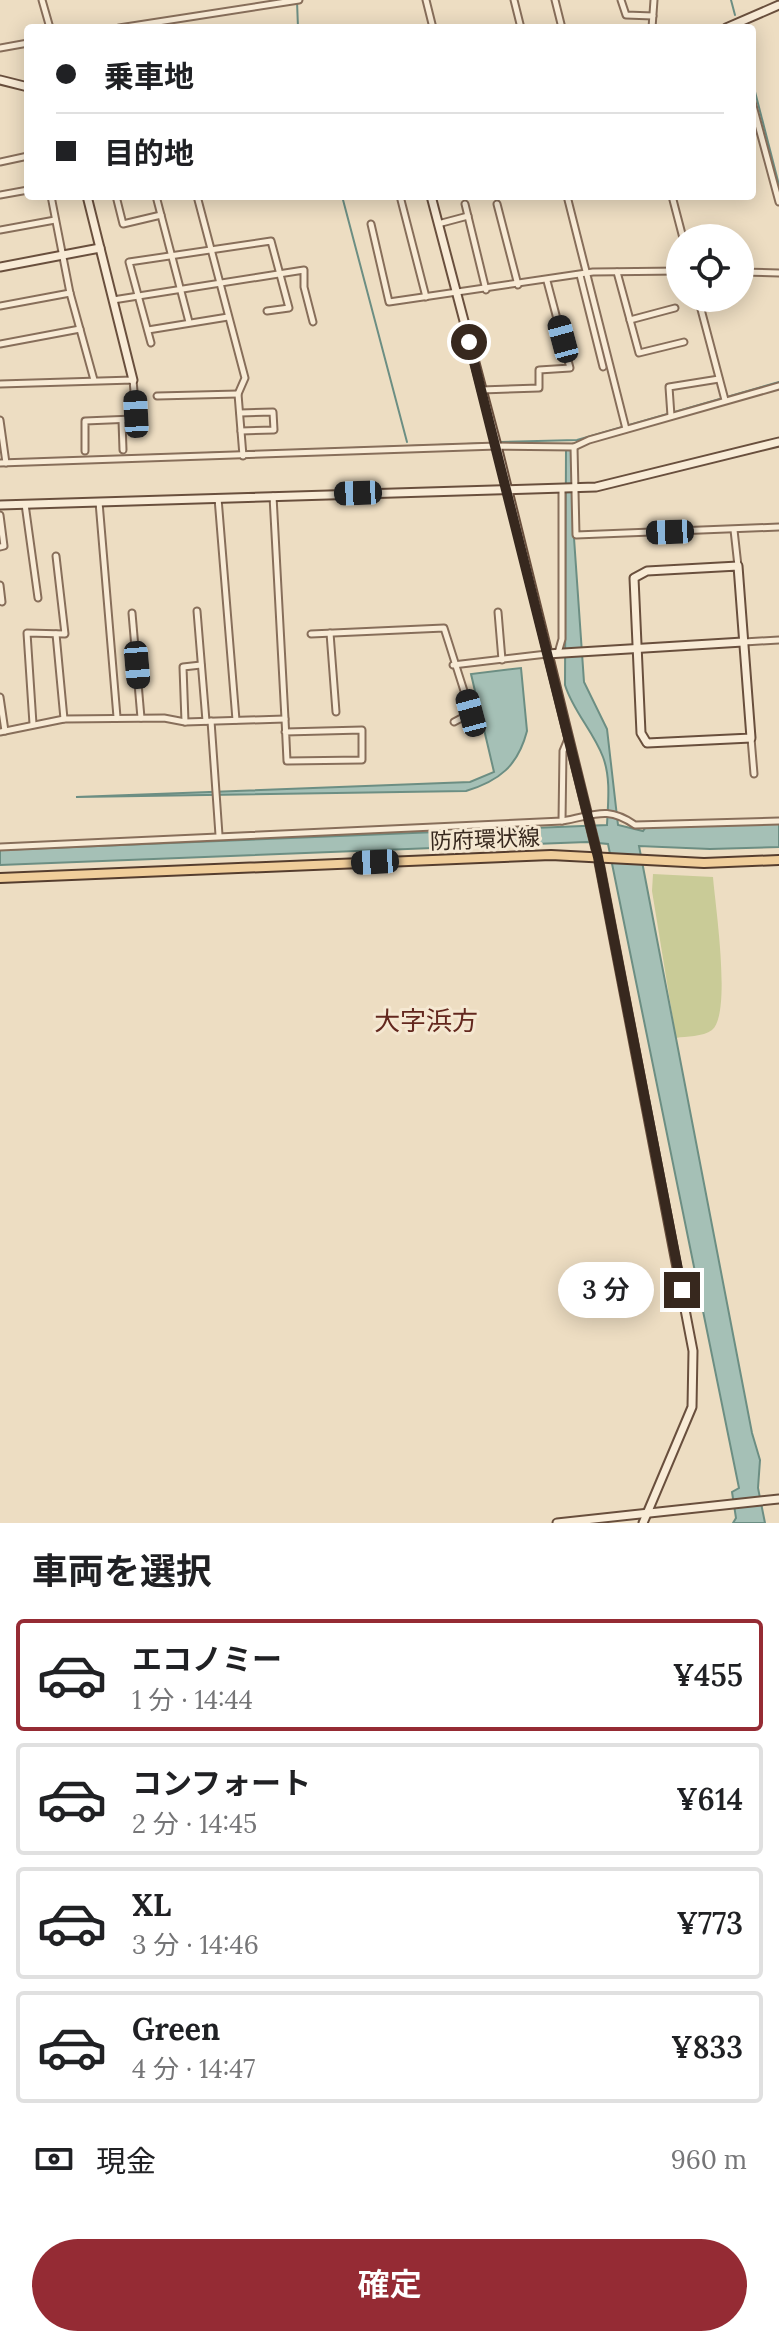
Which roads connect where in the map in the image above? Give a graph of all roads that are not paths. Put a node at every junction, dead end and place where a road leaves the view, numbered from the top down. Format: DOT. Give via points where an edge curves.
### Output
graph roads {
  1 [pos="42,0"];
  2 [pos="295,0"];
  3 [pos="426,0"];
  4 [pos="514,0"];
  5 [pos="555,0"];
  6 [pos="621,0"];
  7 [pos="654,0"];
  8 [pos="779,5"];
  9 [pos="653,16"];
  10 [pos="49,24"];
  11 [pos="144,24"];
  12 [pos="432,24"];
  13 [pos="520,24"];
  14 [pos="561,24"];
  15 [pos="652,24"];
  16 [pos="737,24"];
  17 [pos="0,39"];
  18 [pos="24,44"];
  19 [pos="1,47"];
  20 [pos="0,80"];
  21 [pos="24,86"];
  22 [pos="756,117"];
  23 [pos="24,157"];
  24 [pos="0,162"];
  25 [pos="771,172"];
  26 [pos="779,173"];
  27 [pos="24,191"];
  28 [pos="0,195"];
  29 [pos="52,200"];
  30 [pos="88,200"];
  31 [pos="117,200"];
  32 [pos="157,200"];
  33 [pos="198,200"];
  34 [pos="401,200"];
  35 [pos="432,200"];
  36 [pos="568,200"];
  37 [pos="673,200"];
  38 [pos="779,202"];
  39 [pos="465,204"];
  40 [pos="497,204"];
  41 [pos="161,215"];
  42 [pos="468,216"];
  43 [pos="55,220"];
  44 [pos="371,224"];
  45 [pos="438,224"];
  46 [pos="679,224"];
  47 [pos="0,230"];
  48 [pos="100,248"];
  49 [pos="211,249"];
  50 [pos="62,255"];
  51 [pos="171,255"];
  52 [pos="0,267"];
  53 [pos="666,271"];
  54 [pos="617,272"];
  55 [pos="754,272"];
  56 [pos="779,273"];
  57 [pos="587,274"];
  58 [pos="279,275"];
  59 [pos="580,275"];
  60 [pos="547,281"];
  61 [pos="220,283"];
  62 [pos="518,285"];
  63 [pos="180,289"];
  64 [pos="486,290"];
  65 [pos="70,293"];
  66 [pos="457,293"];
  67 [pos="137,295"];
  68 [pos="426,297"];
  69 [pos="113,300"];
  70 [pos="0,306"];
  71 [pos="666,310"];
  72 [pos="267,311"];
  73 [pos="702,312"];
  74 [pos="228,317"];
  75 [pos="630,320"];
  76 [pos="189,322"];
  77 [pos="313,322"];
  78 [pos="80,329"];
  79 [pos="148,330"];
  80 [pos="684,342"];
  81 [pos="151,343"];
  82 [pos="0,344"];
  83 [pos="603,367"];
  84 [pos="719,379"];
  85 [pos="94,380"];
  86 [pos="133,380"];
  87 [pos="0,384"];
  88 [pos="779,386"];
  89 [pos="481,390"];
  90 [pos="238,394"];
  91 [pos="157,396"];
  92 [pos="725,400"];
  93 [pos="240,413"];
  94 [pos="671,416"];
  95 [pos="0,420"];
  96 [pos="122,420"];
  97 [pos="626,429"];
  98 [pos="241,431"];
  99 [pos="779,442"];
  100 [pos="497,446"];
  101 [pos="574,447"];
  102 [pos="123,450"];
  103 [pos="85,451"];
  104 [pos="243,456"];
  105 [pos="3,463"];
  106 [pos="563,488"];
  107 [pos="574,488"];
  108 [pos="507,489"];
  109 [pos="273,495"];
  110 [pos="218,497"];
  111 [pos="99,502"];
  112 [pos="25,504"];
  113 [pos="0,505"];
  114 [pos="0,515"];
  115 [pos="779,527"];
  116 [pos="734,530"];
  117 [pos="0,547"];
  118 [pos="56,556"];
  119 [pos="738,566"];
  120 [pos="0,585"];
  121 [pos="38,598"];
  122 [pos="2,602"];
  123 [pos="197,611"];
  124 [pos="498,612"];
  125 [pos="132,613"];
  126 [pos="330,633"];
  127 [pos="56,634"];
  128 [pos="311,634"];
  129 [pos="779,640"];
  130 [pos="743,642"];
  131 [pos="636,649"];
  132 [pos="560,653"];
  133 [pos="547,654"];
  134 [pos="502,660"];
  135 [pos="201,665"];
  136 [pos="453,665"];
  137 [pos="0,697"];
  138 [pos="336,712"];
  139 [pos="117,717"];
  140 [pos="141,718"];
  141 [pos="64,719"];
  142 [pos="285,719"];
  143 [pos="236,720"];
  144 [pos="208,721"];
  145 [pos="185,722"];
  146 [pos="454,722"];
  147 [pos="33,724"];
  148 [pos="2,731"];
  149 [pos="285,732"];
  150 [pos="568,738"];
  151 [pos="751,738"];
  152 [pos="754,774"];
  153 [pos="588,817"];
  154 [pos="562,821"];
  155 [pos="779,821"];
  156 [pos="219,835"];
  157 [pos="0,847"];
  158 [pos="598,857"];
  159 [pos="779,860"];
  160 [pos="0,878"];
  161 [pos="779,1502"];
  162 [pos="648,1512"];
  163 [pos="557,1523"];
  164 [pos="643,1523"];
  1 -- 10 [label="street"];
  2 -- 11 [label="street"];
  3 -- 12 [label="street"];
  4 -- 13 [label="street"];
  5 -- 14 [label="street"];
  6 -- 9 [label="street" via="626,15"];
  7 -- 9 [label="street"];
  8 -- 16 [label="street"];
  9 -- 15 [label="street"];
  17 -- 19 [label="street"];
  18 -- 19 [label="street"];
  20 -- 21 [label="street"];
  22 -- 25 [label="street"];
  23 -- 24 [label="street"];
  25 -- 26 [label="street"];
  25 -- 38 [label="street"];
  27 -- 28 [label="street"];
  29 -- 43 [label="street"];
  30 -- 48 [label="street"];
  31 -- 41 [label="street" via="123,224"];
  32 -- 41 [label="street"];
  33 -- 49 [label="street"];
  34 -- 68 [label="street"];
  35 -- 45 [label="street"];
  36 -- 57 [label="street"];
  37 -- 46 [label="street"];
  39 -- 42 [label="street"];
  40 -- 62 [label="street"];
  41 -- 51 [label="street"];
  42 -- 45 [label="street"];
  42 -- 64 [label="street"];
  43 -- 47 [label="street"];
  43 -- 50 [label="street"];
  44 -- 68 [label="street" via="389,302"];
  45 -- 66 [label="street"];
  48 -- 50 [label="street"];
  48 -- 69 [label="street"];
  49 -- 51 [label="street"];
  49 -- 58 [label="street" via="271,241"];
  49 -- 61 [label="street"];
  50 -- 52 [label="street"];
  50 -- 65 [label="street"];
  51 -- 63 [label="street"];
  51 -- 67 [label="street" via="129,262"];
  53 -- 54 [label="street"];
  54 -- 57 [label="street"];
  54 -- 75 [label="street"];
  55 -- 56 [label="street"];
  57 -- 59 [label="street"];
  57 -- 97 [label="street"];
  58 -- 61 [label="street"];
  58 -- 72 [label="street" via="289,308"];
  58 -- 77 [label="street" via="304,270"];
  59 -- 60 [label="street"];
  59 -- 83 [label="street"];
  60 -- 62 [label="street"];
  60 -- 89 [label="street" via="570,368 539,370 539,388"];
  61 -- 63 [label="street"];
  61 -- 74 [label="street"];
  62 -- 64 [label="street"];
  63 -- 67 [label="street"];
  63 -- 76 [label="street"];
  64 -- 66 [label="street"];
  65 -- 70 [label="street"];
  65 -- 78 [label="street"];
  66 -- 68 [label="street"];
  66 -- 89 [label="street"];
  67 -- 69 [label="street"];
  67 -- 79 [label="street"];
  69 -- 86 [label="street"];
  71 -- 75 [label="street"];
  73 -- 84 [label="street"];
  74 -- 76 [label="street"];
  74 -- 90 [label="street" via="245,378"];
  75 -- 80 [label="street" via="639,353"];
  76 -- 79 [label="street"];
  78 -- 82 [label="street"];
  78 -- 85 [label="street"];
  79 -- 81 [label="street"];
  84 -- 92 [label="street"];
  84 -- 94 [label="street" via="669,387"];
  85 -- 86 [label="street"];
  85 -- 87 [label="street"];
  86 -- 96 [label="street" via="136,414"];
  88 -- 92 [label="street"];
  89 -- 100 [label="street"];
  90 -- 91 [label="street"];
  90 -- 93 [label="street"];
  92 -- 94 [label="street"];
  93 -- 98 [label="street"];
  93 -- 98 [label="street" via="273,412 274,430"];
  94 -- 97 [label="street"];
  95 -- 105 [label="street"];
  96 -- 102 [label="street"];
  96 -- 103 [label="street" via="85,421"];
  97 -- 101 [label="street"];
  98 -- 104 [label="street"];
  99 -- 107 [label="street" via="622,482"];
  100 -- 101 [label="street"];
  100 -- 104 [label="street"];
  100 -- 108 [label="street"];
  101 -- 107 [label="street"];
  104 -- 105 [label="street"];
  106 -- 107 [label="street"];
  106 -- 108 [label="street"];
  106 -- 132 [label="street"];
  107 -- 116 [label="street" via="576,535"];
  108 -- 109 [label="street"];
  108 -- 133 [label="street"];
  109 -- 110 [label="street"];
  109 -- 142 [label="street"];
  110 -- 111 [label="street"];
  110 -- 143 [label="street"];
  111 -- 112 [label="street"];
  111 -- 139 [label="street"];
  112 -- 113 [label="street"];
  112 -- 121 [label="street"];
  114 -- 117 [label="street"];
  115 -- 116 [label="street"];
  116 -- 119 [label="street"];
  118 -- 127 [label="street" via="65,634"];
  119 -- 130 [label="street"];
  119 -- 131 [label="street" via="636,575"];
  120 -- 122 [label="street"];
  123 -- 135 [label="street"];
  124 -- 134 [label="street"];
  125 -- 140 [label="street"];
  126 -- 128 [label="street"];
  126 -- 136 [label="street" via="444,628"];
  126 -- 138 [label="street"];
  127 -- 141 [label="street"];
  127 -- 147 [label="street" via="27,633"];
  129 -- 130 [label="street"];
  130 -- 131 [label="street"];
  130 -- 151 [label="street"];
  131 -- 132 [label="street"];
  131 -- 151 [label="street" via="641,733 647,743"];
  132 -- 133 [label="street"];
  133 -- 134 [label="street"];
  133 -- 150 [label="street"];
  134 -- 136 [label="street"];
  135 -- 144 [label="street"];
  135 -- 145 [label="street" via="183,667"];
  136 -- 146 [label="street" via="471,713"];
  137 -- 148 [label="street"];
  139 -- 140 [label="street"];
  139 -- 141 [label="street"];
  140 -- 145 [label="street"];
  141 -- 147 [label="street"];
  142 -- 143 [label="street"];
  142 -- 149 [label="street"];
  143 -- 144 [label="street"];
  144 -- 145 [label="street"];
  144 -- 156 [label="street"];
  147 -- 148 [label="street"];
  149 -- 149 [label="street" via="287,761 362,760 362,730"];
  150 -- 153 [label="street"];
  150 -- 154 [label="street" via="563,751"];
  151 -- 152 [label="street"];
  153 -- 154 [label="street"];
  153 -- 155 [label="street" via="617,813 635,825"];
  153 -- 158 [label="street"];
  154 -- 156 [label="street"];
  156 -- 157 [label="street"];
  158 -- 159 [label="main road, 防府環状線" via="704,863"];
  158 -- 160 [label="main road, 防府環状線"];
  158 -- 162 [label="street" via="695,1369 687,1423"];
  161 -- 162 [label="street"];
  162 -- 163 [label="street"];
  162 -- 164 [label="street"];
}
